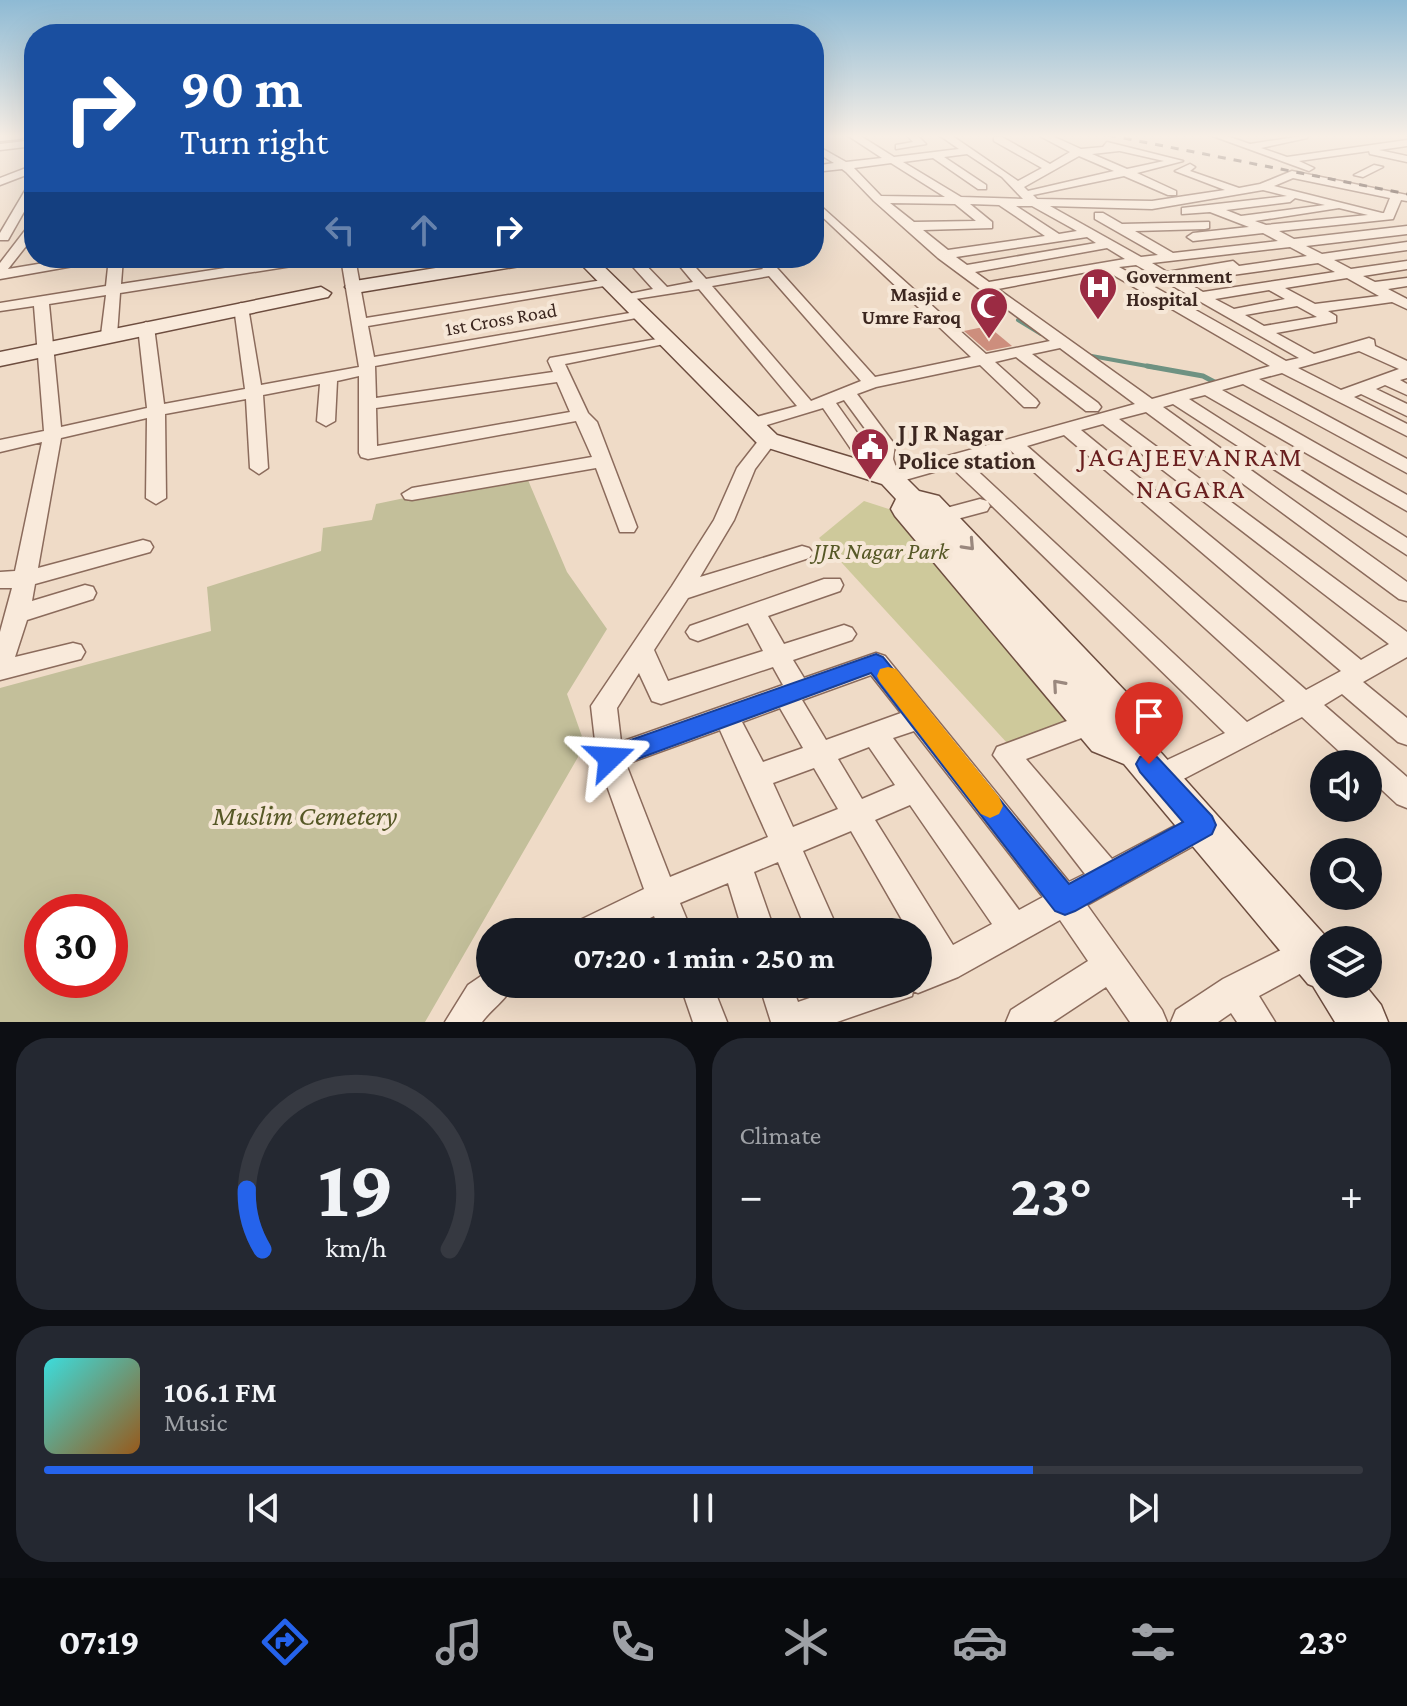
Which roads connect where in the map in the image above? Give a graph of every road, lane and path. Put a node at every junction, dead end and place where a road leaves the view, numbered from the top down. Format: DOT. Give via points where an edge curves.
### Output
graph roads {
  1 [pos="866,183"];
  2 [pos="930,183"];
  3 [pos="976,183"];
  4 [pos="1013,183"];
  5 [pos="1036,183"];
  6 [pos="1085,183"];
  7 [pos="1114,183"];
  8 [pos="1152,183"];
  9 [pos="1214,183"];
  10 [pos="1273,183"];
  11 [pos="1322,183"];
  12 [pos="1118,184"];
  13 [pos="1218,184"];
  14 [pos="1270,184"];
  15 [pos="982,187"];
  16 [pos="1048,190"];
  17 [pos="1131,191"];
  18 [pos="1240,191"];
  19 [pos="1172,193"];
  20 [pos="1023,194"];
  21 [pos="1310,197"];
  22 [pos="24,199"];
  23 [pos="878,199"];
  24 [pos="956,199"];
  25 [pos="1001,200"];
  26 [pos="1397,204"];
  27 [pos="1346,205"];
  28 [pos="1147,206"];
  29 [pos="1211,208"];
  30 [pos="1407,209"];
  31 [pos="1183,211"];
  32 [pos="893,212"];
  33 [pos="971,212"];
  34 [pos="1017,212"];
  35 [pos="824,214"];
  36 [pos="1055,214"];
  37 [pos="1099,216"];
  38 [pos="1367,219"];
  39 [pos="1236,220"];
  40 [pos="1407,220"];
  41 [pos="982,225"];
  42 [pos="1205,225"];
  43 [pos="910,226"];
  44 [pos="946,226"];
  45 [pos="1119,228"];
  46 [pos="1169,228"];
  47 [pos="5,230"];
  48 [pos="1269,231"];
  49 [pos="1400,231"];
  50 [pos="1090,233"];
  51 [pos="1221,234"];
  52 [pos="1193,237"];
  53 [pos="1407,238"];
  54 [pos="1058,239"];
  55 [pos="24,243"];
  56 [pos="1110,244"];
  57 [pos="1293,245"];
  58 [pos="1009,246"];
  59 [pos="1407,246"];
  60 [pos="978,250"];
  61 [pos="1210,252"];
  62 [pos="24,255"];
  63 [pos="943,255"];
  64 [pos="14,256"];
  65 [pos="1169,256"];
  66 [pos="1028,259"];
  67 [pos="1137,259"];
  68 [pos="1318,259"];
  69 [pos="1105,265"];
  70 [pos="1407,265"];
  71 [pos="27,268"];
  72 [pos="114,268"];
  73 [pos="226,268"];
  74 [pos="350,268"];
  75 [pos="471,268"];
  76 [pos="595,268"];
  77 [pos="641,268"];
  78 [pos="688,268"];
  79 [pos="769,268"];
  80 [pos="1233,269"];
  81 [pos="964,270"];
  82 [pos="772,271"];
  83 [pos="0,272"];
  84 [pos="1347,274"];
  85 [pos="1053,275"];
  86 [pos="1167,276"];
  87 [pos="610,281"];
  88 [pos="1407,282"];
  89 [pos="701,283"];
  90 [pos="1368,285"];
  91 [pos="1271,286"];
  92 [pos="355,287"];
  93 [pos="986,287"];
  94 [pos="111,289"];
  95 [pos="663,291"];
  96 [pos="321,293"];
  97 [pos="1292,298"];
  98 [pos="41,299"];
  99 [pos="1208,299"];
  100 [pos="1400,301"];
  101 [pos="635,306"];
  102 [pos="0,307"];
  103 [pos="241,307"];
  104 [pos="1180,308"];
  105 [pos="1314,309"];
  106 [pos="1234,313"];
  107 [pos="361,323"];
  108 [pos="146,327"];
  109 [pos="1265,330"];
  110 [pos="109,335"];
  111 [pos="669,339"];
  112 [pos="1066,348"];
  113 [pos="43,349"];
  114 [pos="1019,352"];
  115 [pos="0,359"];
  116 [pos="980,359"];
  117 [pos="1312,359"];
  118 [pos="367,366"];
  119 [pos="1282,366"];
  120 [pos="1407,369"];
  121 [pos="562,376"];
  122 [pos="329,377"];
  123 [pos="1243,377"];
  124 [pos="1385,379"];
  125 [pos="871,383"];
  126 [pos="1214,385"];
  127 [pos="1318,385"];
  128 [pos="1362,388"];
  129 [pos="1407,390"];
  130 [pos="254,391"];
  131 [pos="847,392"];
  132 [pos="1340,396"];
  133 [pos="1174,397"];
  134 [pos="1282,399"];
  135 [pos="826,400"];
  136 [pos="1030,403"];
  137 [pos="1148,403"];
  138 [pos="367,404"];
  139 [pos="808,408"];
  140 [pos="1363,408"];
  141 [pos="156,411"];
  142 [pos="1098,412"];
  143 [pos="580,415"];
  144 [pos="326,421"];
  145 [pos="1327,423"];
  146 [pos="1406,424"];
  147 [pos="1066,427"];
  148 [pos="760,432"];
  149 [pos="53,434"];
  150 [pos="1013,443"];
  151 [pos="0,446"];
  152 [pos="1368,446"];
  153 [pos="954,459"];
  154 [pos="601,461"];
  155 [pos="1407,467"];
  156 [pos="259,468"];
  157 [pos="895,478"];
  158 [pos="412,494"];
  159 [pos="156,498"];
  160 [pos="1407,504"];
  161 [pos="980,506"];
  162 [pos="942,516"];
  163 [pos="627,527"];
  164 [pos="143,547"];
  165 [pos="1407,548"];
  166 [pos="802,553"];
  167 [pos="25,579"];
  168 [pos="0,580"];
  169 [pos="832,585"];
  170 [pos="680,592"];
  171 [pos="85,593"];
  172 [pos="1407,593"];
  173 [pos="754,613"];
  174 [pos="18,614"];
  175 [pos="698,632"];
  176 [pos="844,634"];
  177 [pos="641,648"];
  178 [pos="73,652"];
  179 [pos="1403,653"];
  180 [pos="778,655"];
  181 [pos="0,664"];
  182 [pos="0,670"];
  183 [pos="1352,677"];
  184 [pos="792,693"];
  185 [pos="1305,703"];
  186 [pos="726,716"];
  187 [pos="921,717"];
  188 [pos="1106,717"];
  189 [pos="875,734"];
  190 [pos="1407,734"];
  191 [pos="1245,736"];
  192 [pos="820,754"];
  193 [pos="610,758"];
  194 [pos="1148,764"];
  195 [pos="757,777"];
  196 [pos="915,790"];
  197 [pos="1407,795"];
  198 [pos="857,814"];
  199 [pos="1203,825"];
  200 [pos="785,844"];
  201 [pos="737,864"];
  202 [pos="1108,878"];
  203 [pos="662,896"];
  204 [pos="1065,901"];
  205 [pos="617,918"];
  206 [pos="671,918"];
  207 [pos="754,918"];
  208 [pos="817,918"];
  209 [pos="1013,928"];
  210 [pos="1310,953"];
  211 [pos="947,966"];
  212 [pos="1110,966"];
  213 [pos="1310,971"];
  214 [pos="932,972"];
  215 [pos="1235,991"];
  216 [pos="479,998"];
  217 [pos="701,998"];
  218 [pos="780,998"];
  219 [pos="838,998"];
  220 [pos="1346,998"];
  221 [pos="462,1022"];
  222 [pos="710,1022"];
  223 [pos="788,1022"];
  224 [pos="1023,1022"];
  225 [pos="1150,1022"];
  226 [pos="1188,1022"];
  227 [pos="1258,1022"];
  228 [pos="1364,1022"];
  1 -- 23 [label="street"];
  2 -- 24 [label="street"];
  3 -- 15 [label="street"];
  4 -- 20 [label="street"];
  5 -- 20 [label="street"];
  6 -- 16 [label="street"];
  7 -- 12 [label="street"];
  8 -- 19 [label="street"];
  9 -- 13 [label="street"];
  10 -- 14 [label="street"];
  11 -- 26 [label="street"];
  13 -- 18 [label="street"];
  13 -- 19 [label="street"];
  14 -- 18 [label="street"];
  14 -- 21 [label="street"];
  16 -- 20 [label="street"];
  16 -- 28 [label="street"];
  17 -- 28 [label="street"];
  18 -- 28 [label="street"];
  19 -- 28 [label="street"];
  20 -- 25 [label="street"];
  20 -- 28 [label="street"];
  20 -- 36 [label="street"];
  21 -- 27 [label="street"];
  21 -- 29 [label="street"];
  22 -- 47 [label="street"];
  23 -- 24 [label="street"];
  23 -- 32 [label="street"];
  24 -- 25 [label="street"];
  24 -- 33 [label="street"];
  25 -- 34 [label="street"];
  26 -- 27 [label="street"];
  26 -- 30 [label="street"];
  26 -- 38 [label="street"];
  26 -- 40 [label="street"];
  27 -- 39 [label="street"];
  28 -- 31 [label="street"];
  28 -- 37 [label="street"];
  28 -- 46 [label="street"];
  29 -- 31 [label="street"];
  29 -- 39 [label="street"];
  31 -- 42 [label="street"];
  32 -- 33 [label="street"];
  32 -- 43 [label="street"];
  33 -- 34 [label="street"];
  33 -- 41 [label="street" via="988,225"];
  34 -- 54 [label="street"];
  35 -- 116 [label="street"];
  36 -- 37 [label="street"];
  36 -- 50 [label="street"];
  37 -- 45 [label="street"];
  38 -- 48 [label="street"];
  38 -- 49 [label="street"];
  39 -- 48 [label="street"];
  41 -- 44 [label="street"];
  41 -- 58 [label="street"];
  42 -- 46 [label="street"];
  42 -- 51 [label="street"];
  43 -- 44 [label="street"];
  43 -- 63 [label="street"];
  44 -- 60 [label="street"];
  45 -- 46 [label="street"];
  45 -- 65 [label="street"];
  48 -- 51 [label="street"];
  48 -- 57 [label="street"];
  49 -- 53 [label="street"];
  49 -- 57 [label="street"];
  50 -- 54 [label="street"];
  50 -- 56 [label="street"];
  51 -- 52 [label="street"];
  54 -- 58 [label="street"];
  55 -- 64 [label="street"];
  56 -- 66 [label="street"];
  56 -- 67 [label="street"];
  57 -- 61 [label="street"];
  57 -- 68 [label="street"];
  58 -- 60 [label="street"];
  58 -- 66 [label="street"];
  59 -- 68 [label="street"];
  60 -- 63 [label="street"];
  61 -- 65 [label="street"];
  61 -- 80 [label="street"];
  62 -- 64 [label="street"];
  63 -- 81 [label="street"];
  64 -- 83 [label="street"];
  65 -- 67 [label="street"];
  66 -- 81 [label="street"];
  66 -- 85 [label="street"];
  67 -- 69 [label="street"];
  67 -- 86 [label="street"];
  68 -- 80 [label="street"];
  68 -- 84 [label="street"];
  69 -- 85 [label="street"];
  69 -- 104 [label="street"];
  70 -- 84 [label="street"];
  71 -- 83 [label="street"];
  72 -- 94 [label="street"];
  73 -- 94 [label="street"];
  74 -- 92 [label="street"];
  75 -- 92 [label="street"];
  76 -- 87 [label="street"];
  77 -- 95 [label="street"];
  78 -- 89 [label="street"];
  79 -- 82 [label="street"];
  80 -- 86 [label="street"];
  80 -- 91 [label="street"];
  81 -- 93 [label="street"];
  82 -- 89 [label="street, 1st Cross Road"];
  82 -- 125 [label="street"];
  84 -- 90 [label="street"];
  84 -- 91 [label="street"];
  85 -- 93 [label="street"];
  86 -- 99 [label="street"];
  87 -- 101 [label="street"];
  87 -- 107 [label="street"];
  88 -- 90 [label="street"];
  89 -- 95 [label="street, 1st Cross Road"];
  89 -- 139 [label="street"];
  90 -- 97 [label="street"];
  90 -- 100 [label="street"];
  91 -- 97 [label="street"];
  91 -- 99 [label="street"];
  92 -- 107 [label="street"];
  93 -- 112 [label="street"];
  94 -- 98 [label="street"];
  94 -- 110 [label="street"];
  95 -- 101 [label="street, 1st Cross Road"];
  96 -- 103 [label="street"];
  97 -- 105 [label="street"];
  97 -- 106 [label="street"];
  98 -- 102 [label="street"];
  98 -- 113 [label="street"];
  99 -- 104 [label="street"];
  99 -- 106 [label="street"];
  100 -- 105 [label="street"];
  101 -- 111 [label="street"];
  101 -- 118 [label="street, 1st Cross Road"];
  103 -- 108 [label="street"];
  103 -- 130 [label="street"];
  104 -- 119 [label="street"];
  105 -- 109 [label="street" via="1331,319"];
  106 -- 109 [label="street"];
  107 -- 118 [label="street"];
  108 -- 110 [label="street"];
  108 -- 141 [label="street"];
  109 -- 117 [label="street"];
  110 -- 113 [label="street"];
  111 -- 121 [label="street" via="556,361"];
  111 -- 148 [label="street"];
  112 -- 114 [label="street"];
  112 -- 137 [label="street"];
  113 -- 115 [label="street"];
  113 -- 149 [label="street"];
  114 -- 116 [label="street"];
  114 -- 142 [label="street"];
  116 -- 125 [label="street"];
  116 -- 136 [label="street"];
  117 -- 119 [label="street"];
  117 -- 120 [label="street" via="1364,344"];
  118 -- 122 [label="street, 1st Cross Road"];
  118 -- 138 [label="street"];
  119 -- 123 [label="street"];
  119 -- 127 [label="street"];
  120 -- 124 [label="street"];
  121 -- 138 [label="street"];
  121 -- 143 [label="street"];
  122 -- 130 [label="street, 1st Cross Road"];
  122 -- 144 [label="street"];
  123 -- 126 [label="street"];
  123 -- 134 [label="street"];
  124 -- 128 [label="street"];
  124 -- 129 [label="street"];
  125 -- 131 [label="street"];
  126 -- 133 [label="street"];
  126 -- 160 [label="street"];
  127 -- 132 [label="street"];
  127 -- 134 [label="street"];
  128 -- 132 [label="street"];
  128 -- 146 [label="street"];
  130 -- 141 [label="street, 1st Cross Road"];
  130 -- 156 [label="street"];
  131 -- 135 [label="street"];
  131 -- 157 [label="street" via="886,445"];
  132 -- 140 [label="street"];
  133 -- 137 [label="street"];
  133 -- 165 [label="street"];
  134 -- 145 [label="street"];
  135 -- 139 [label="street"];
  135 -- 157 [label="street" via="859,448"];
  137 -- 142 [label="street"];
  137 -- 172 [label="street"];
  138 -- 143 [label="street" via="368,453"];
  139 -- 148 [label="street"];
  140 -- 145 [label="street"];
  140 -- 146 [label="street"];
  141 -- 149 [label="street, 1st Cross Road"];
  141 -- 159 [label="street"];
  142 -- 147 [label="street"];
  142 -- 179 [label="street"];
  143 -- 154 [label="street" via="588,422"];
  145 -- 152 [label="street"];
  146 -- 152 [label="street"];
  147 -- 150 [label="street"];
  147 -- 183 [label="street"];
  148 -- 157 [label="street"];
  148 -- 170 [label="street" via="724,520"];
  149 -- 151 [label="street, 1st Cross Road"];
  149 -- 167 [label="street"];
  150 -- 153 [label="street"];
  150 -- 185 [label="street"];
  152 -- 155 [label="street"];
  153 -- 157 [label="street"];
  153 -- 191 [label="street"];
  154 -- 158 [label="street"];
  154 -- 163 [label="street"];
  157 -- 162 [label="street"];
  188 -- 157 [label="street, one-way" via="905,509"];
  161 -- 162 [label="street"];
  162 -- 188 [label="street, one-way"];
  164 -- 167 [label="street"];
  166 -- 170 [label="street"];
  167 -- 168 [label="street"];
  167 -- 174 [label="street"];
  169 -- 173 [label="street"];
  170 -- 177 [label="street"];
  171 -- 174 [label="street"];
  173 -- 175 [label="street"];
  173 -- 180 [label="street"];
  174 -- 181 [label="street"];
  176 -- 180 [label="street"];
  177 -- 180 [label="street" via="661,694"];
  177 -- 193 [label="street" via="604,706"];
  178 -- 182 [label="street"];
  179 -- 183 [label="street"];
  180 -- 184 [label="street"];
  183 -- 185 [label="street"];
  183 -- 190 [label="street"];
  184 -- 186 [label="street"];
  184 -- 187 [label="street" via="876,663"];
  184 -- 192 [label="street"];
  185 -- 191 [label="street"];
  185 -- 197 [label="street"];
  186 -- 193 [label="street"];
  186 -- 195 [label="street"];
  187 -- 189 [label="street"];
  187 -- 204 [label="street"];
  188 -- 194 [label="street" via="1105,740"];
  188 -- 202 [label="street" via="1006,755"];
  189 -- 192 [label="street"];
  189 -- 196 [label="street"];
  191 -- 194 [label="street"];
  192 -- 195 [label="street"];
  192 -- 198 [label="street"];
  193 -- 203 [label="street"];
  194 -- 199 [label="street"];
  195 -- 200 [label="street"];
  196 -- 198 [label="street"];
  196 -- 209 [label="street"];
  198 -- 200 [label="street"];
  198 -- 211 [label="street"];
  199 -- 202 [label="street"];
  199 -- 210 [label="street"];
  200 -- 201 [label="street"];
  200 -- 208 [label="street"];
  201 -- 203 [label="street"];
  201 -- 207 [label="street"];
  202 -- 204 [label="street"];
  203 -- 205 [label="street"];
  203 -- 206 [label="street"];
  204 -- 209 [label="street"];
  204 -- 212 [label="street"];
  209 -- 211 [label="street"];
  211 -- 214 [label="street"];
  212 -- 224 [label="street"];
  212 -- 225 [label="street"];
  213 -- 215 [label="street"];
  215 -- 226 [label="street"];
  215 -- 227 [label="street"];
  216 -- 221 [label="street"];
  217 -- 222 [label="street"];
  218 -- 223 [label="street"];
  219 -- 223 [label="street"];
  220 -- 228 [label="street"];
}
